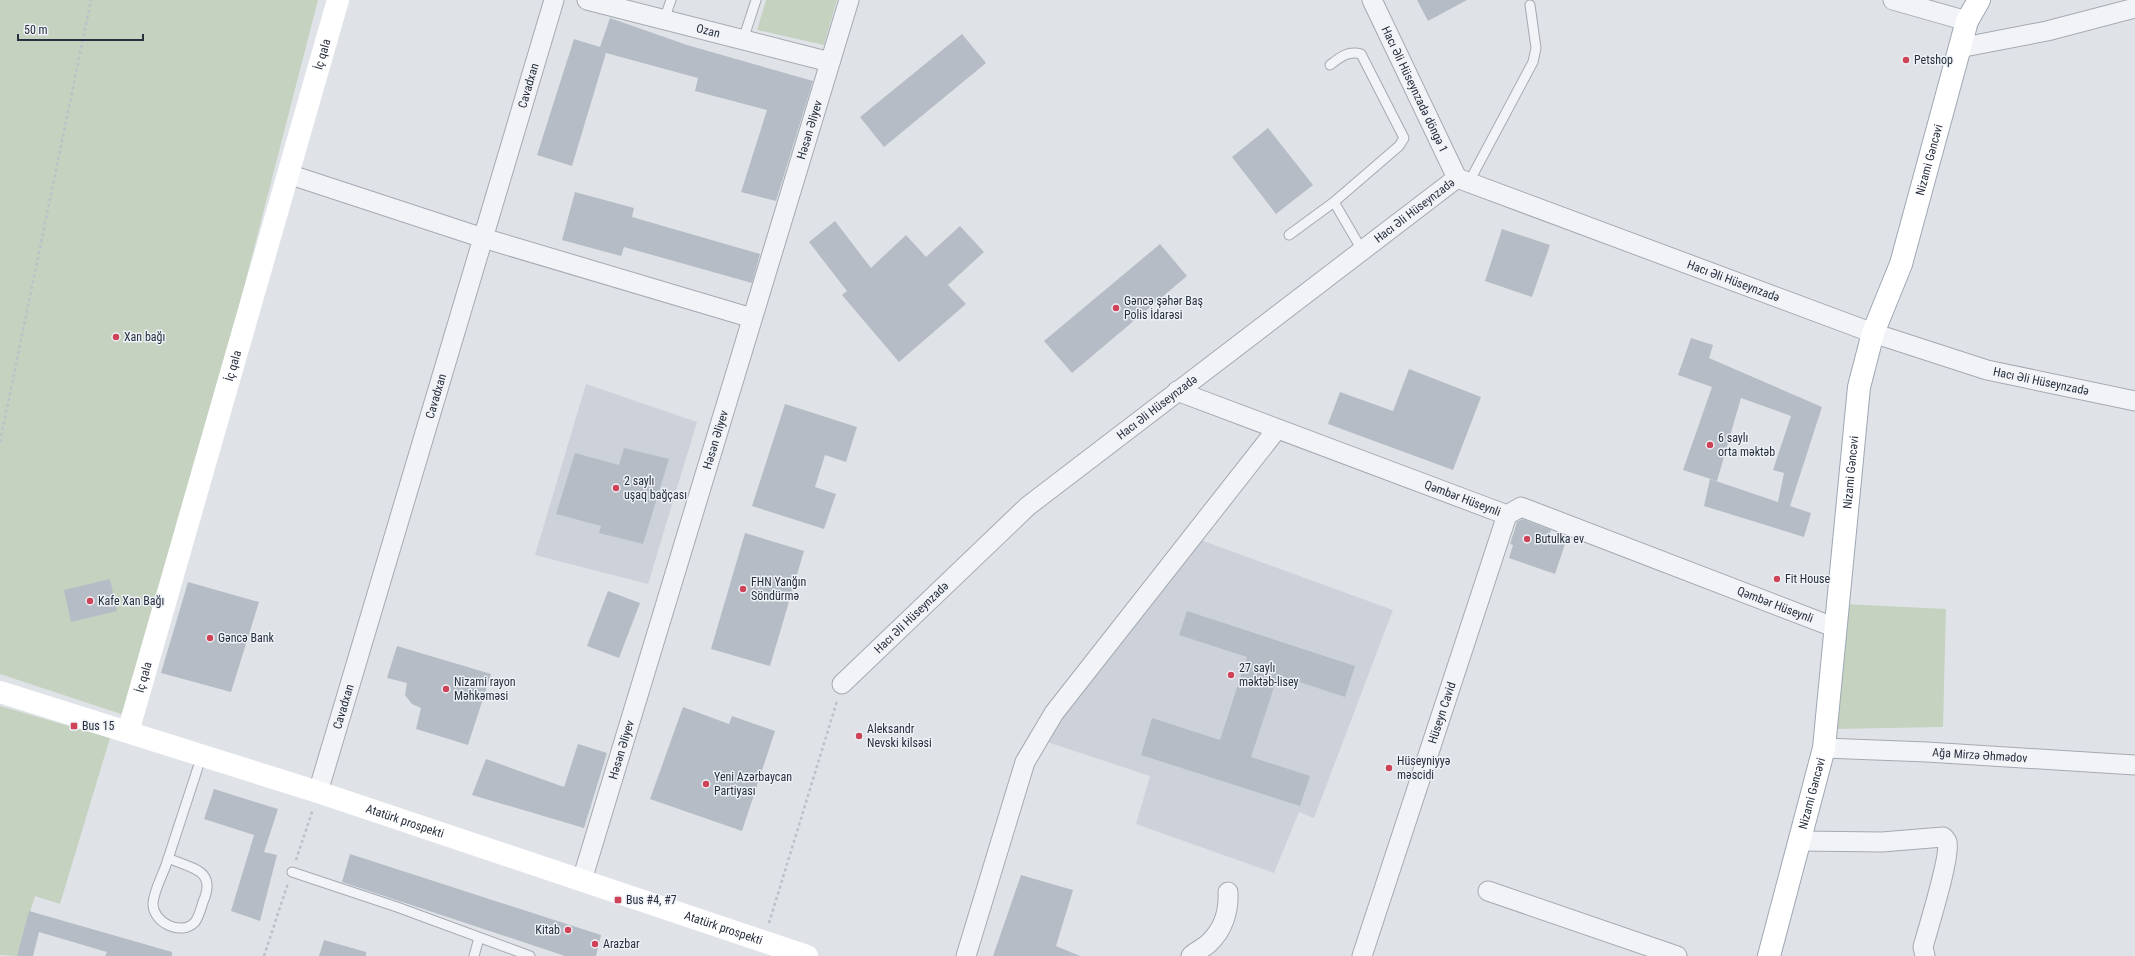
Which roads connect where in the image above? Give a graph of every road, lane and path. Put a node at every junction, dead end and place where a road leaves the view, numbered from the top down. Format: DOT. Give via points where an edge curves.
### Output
graph roads {
  1 [pos="91,0"];
  2 [pos="338,0"];
  3 [pos="554,0"];
  4 [pos="587,0"];
  5 [pos="671,0"];
  6 [pos="756,0"];
  7 [pos="849,0"];
  8 [pos="1372,0"];
  9 [pos="1893,0"];
  10 [pos="1980,0"];
  11 [pos="1530,4"];
  12 [pos="1944,7"];
  13 [pos="2135,8"];
  14 [pos="664,20"];
  15 [pos="1967,21"];
  16 [pos="743,40"];
  17 [pos="1960,48"];
  18 [pos="830,62"];
  19 [pos="1330,65"];
  20 [pos="288,174"];
  21 [pos="1463,180"];
  22 [pos="1334,202"];
  23 [pos="1289,235"];
  24 [pos="483,238"];
  25 [pos="1362,250"];
  26 [pos="752,318"];
  27 [pos="1873,334"];
  28 [pos="1177,391"];
  29 [pos="2135,401"];
  30 [pos="1277,429"];
  31 [pos="0,442"];
  32 [pos="1506,515"];
  33 [pos="1836,628"];
  34 [pos="842,684"];
  35 [pos="0,692"];
  36 [pos="128,732"];
  37 [pos="1824,748"];
  38 [pos="202,755"];
  39 [pos="2135,765"];
  40 [pos="318,792"];
  41 [pos="1800,841"];
  42 [pos="168,858"];
  43 [pos="292,872"];
  44 [pos="582,880"];
  45 [pos="1488,891"];
  46 [pos="1228,892"];
  47 [pos="479,938"];
  48 [pos="763,941"];
  49 [pos="474,956"];
  50 [pos="530,956"];
  51 [pos="807,956"];
  52 [pos="966,956"];
  53 [pos="1191,956"];
  54 [pos="1362,956"];
  55 [pos="1677,956"];
  56 [pos="1769,956"];
  57 [pos="1925,956"];
  1 -- 31 [label="path"];
  2 -- 20 [label="main road, İç qala"];
  3 -- 24 [label="street, Cavadxan"];
  4 -- 14 [label="street, Ozan"];
  5 -- 14 [label="lane"];
  6 -- 16 [label="lane"];
  7 -- 18 [label="street, Həsən Əliyev"];
  8 -- 21 [label="street, Hacı Əli Hüseynzadə döngə 1"];
  9 -- 12 [label="street"];
  10 -- 15 [label="main road, Nizami Gəncəvi"];
  11 -- 21 [label="lane" via="1536,48 1533,62"];
  12 -- 15 [label="street"];
  13 -- 17 [label="street" via="2047,31"];
  14 -- 16 [label="street, Ozan"];
  15 -- 17 [label="main road, Nizami Gəncəvi"];
  16 -- 18 [label="street, Ozan"];
  17 -- 27 [label="main road, Nizami Gəncəvi" via="1901,264"];
  18 -- 26 [label="street, Həsən Əliyev"];
  19 -- 22 [label="lane" via="1343,55 1354,52 1361,54 1404,138 1399,146"];
  20 -- 24 [label="street"];
  20 -- 36 [label="main road, İç qala"];
  21 -- 25 [label="street, Hacı Əli Hüseynzadə"];
  21 -- 27 [label="street, Hacı Əli Hüseynzadə"];
  22 -- 23 [label="lane"];
  22 -- 25 [label="lane"];
  24 -- 26 [label="street"];
  24 -- 40 [label="street, Cavadxan"];
  25 -- 28 [label="street, Hacı Əli Hüseynzadə"];
  26 -- 44 [label="street, Həsən Əliyev"];
  27 -- 29 [label="street, Hacı Əli Hüseynzadə" via="1987,370"];
  27 -- 33 [label="main road, Nizami Gəncəvi" via="1860,387"];
  28 -- 30 [label="street, Qəmbər Hüseynli"];
  28 -- 34 [label="street, Hacı Əli Hüseynzadə" via="1028,506"];
  30 -- 32 [label="street, Qəmbər Hüseynli"];
  30 -- 52 [label="street" via="1054,713 1025,762"];
  32 -- 33 [label="street, Qəmbər Hüseynli" via="1521,507"];
  32 -- 54 [label="street, Hüseyn Cavid"];
  33 -- 37 [label="main road, Nizami Gəncəvi"];
  34 -- 48 [label="path"];
  35 -- 36 [label="main road, Atatürk prospekti"];
  36 -- 38 [label="main road, Atatürk prospekti"];
  37 -- 39 [label="street, Ağa Mirzə Əhmədov"];
  37 -- 41 [label="main road, Nizami Gəncəvi"];
  38 -- 40 [label="main road, Atatürk prospekti"];
  38 -- 42 [label="lane"];
  40 -- 44 [label="main road, Atatürk prospekti"];
  41 -- 56 [label="main road, Nizami Gəncəvi"];
  41 -- 57 [label="street" via="1882,842 1943,837 1947,841 1947,848 1940,887 1923,947"];
  42 -- 42 [label="lane" via="153,903 156,916 161,922 178,928 188,927 196,922 209,890 208,879 202,872"];
  43 -- 47 [label="lane"];
  44 -- 48 [label="main road, Atatürk prospekti"];
  45 -- 55 [label="street"];
  46 -- 53 [label="street" via="1229,903 1223,924 1209,943"];
  47 -- 49 [label="lane"];
  47 -- 50 [label="lane"];
  48 -- 51 [label="main road, Atatürk prospekti"];
}
